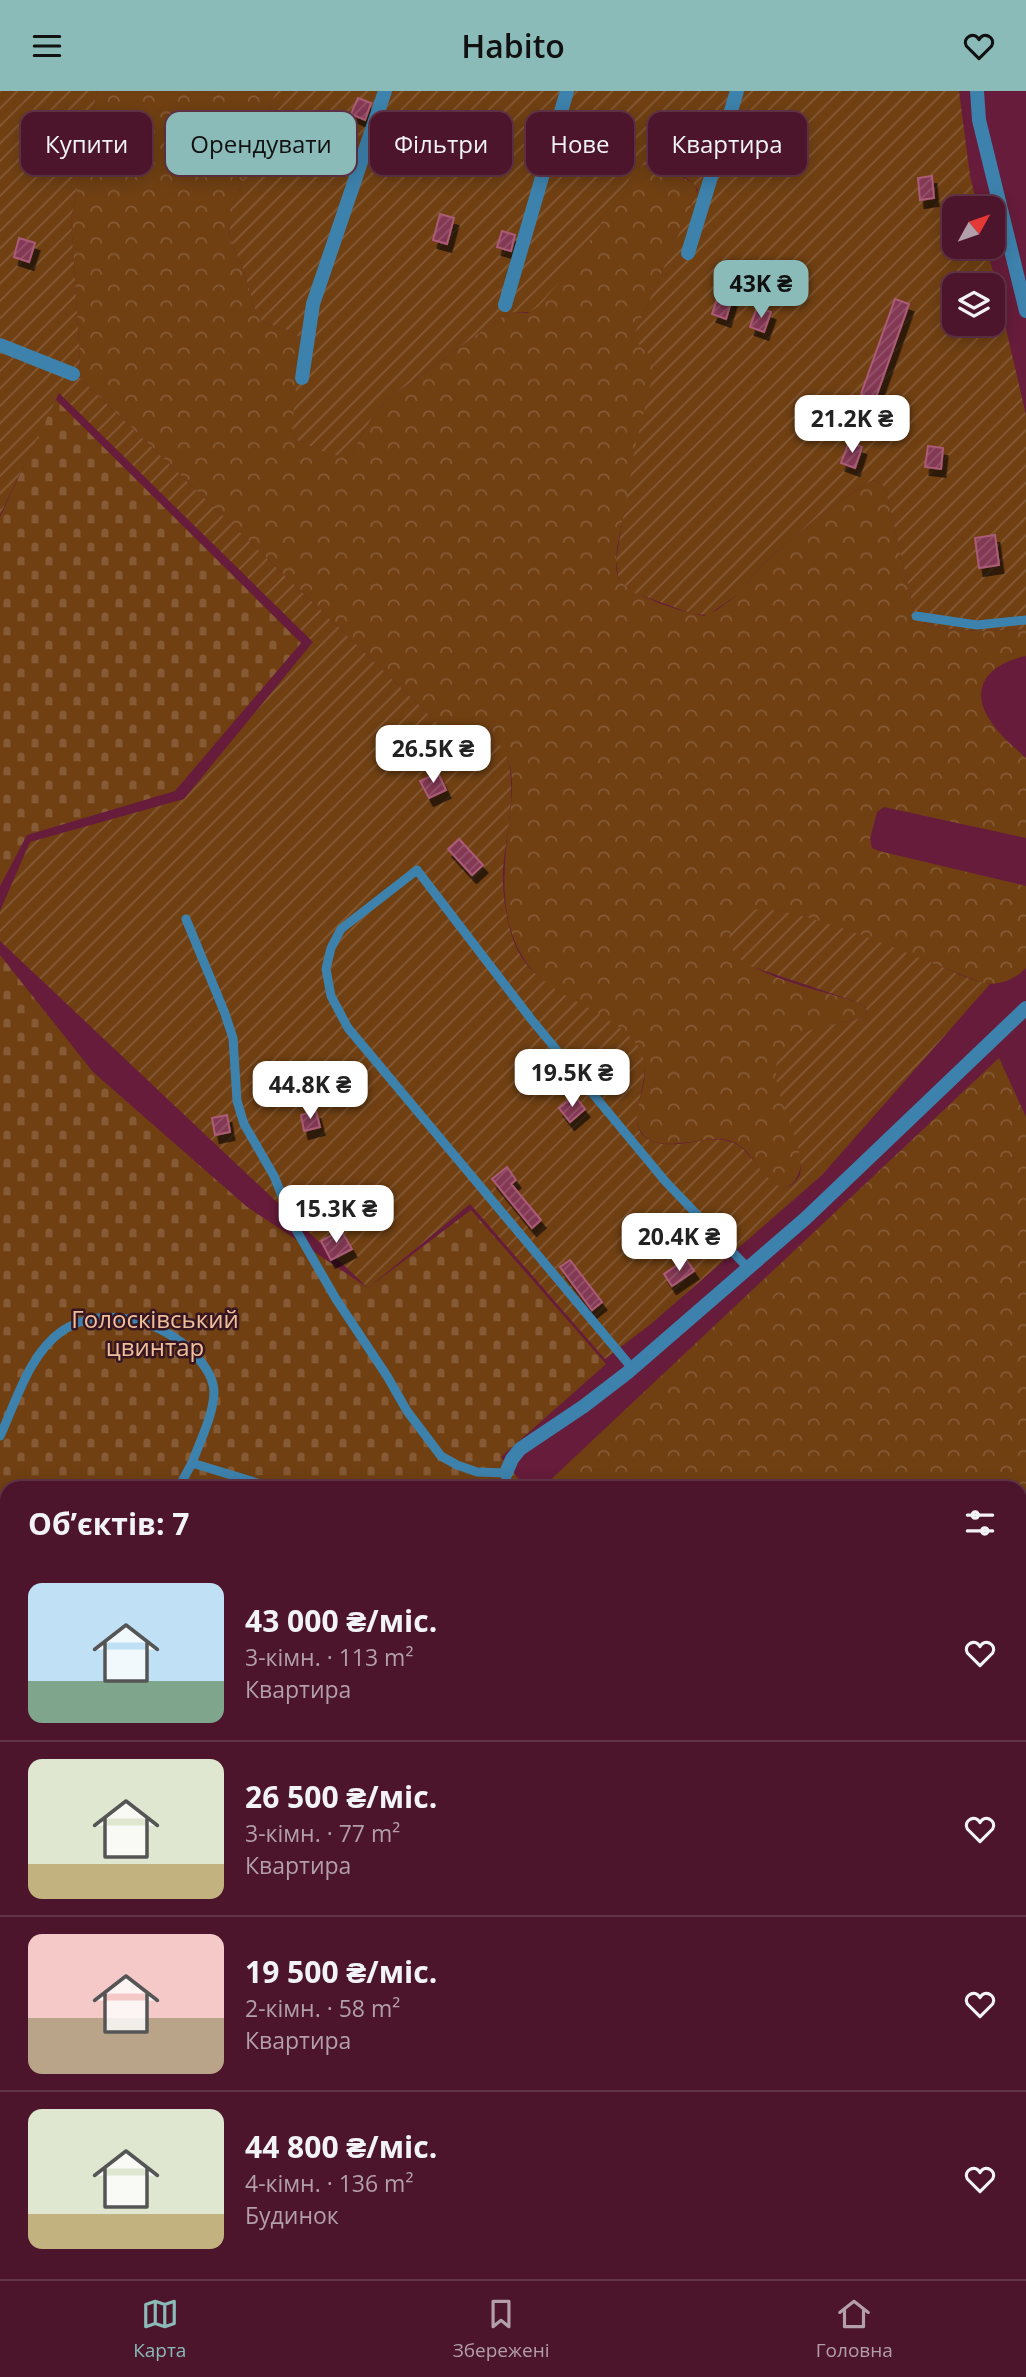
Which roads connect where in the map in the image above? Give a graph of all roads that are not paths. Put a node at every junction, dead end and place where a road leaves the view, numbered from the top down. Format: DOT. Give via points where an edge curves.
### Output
graph roads {
  1 [pos="386,91"];
  2 [pos="567,91"];
  3 [pos="737,91"];
  4 [pos="977,91"];
  5 [pos="688,253"];
  6 [pos="505,305"];
  7 [pos="1026,310"];
  8 [pos="0,345"];
  9 [pos="73,374"];
  10 [pos="302,379"];
  11 [pos="916,616"];
  12 [pos="1026,621"];
  13 [pos="186,919"];
  14 [pos="1026,1008"];
  15 [pos="748,1268"];
  16 [pos="632,1368"];
  17 [pos="0,1436"];
  18 [pos="192,1462"];
  19 [pos="506,1480"];
  20 [pos="182,1481"];
  21 [pos="252,1481"];
  1 -- 10 [label="street" via="313,304"];
  2 -- 6 [label="street"];
  3 -- 5 [label="street"];
  4 -- 7 [label="street" via="979,120"];
  8 -- 9 [label="street"];
  11 -- 12 [label="lane" via="977,625"];
  13 -- 19 [label="lane" via="233,1038 237,1101 244,1124 274,1176 295,1228 407,1411 441,1456"];
  14 -- 15 [label="street"];
  15 -- 16 [label="street"];
  15 -- 16 [label="lane" via="656,1170 531,1019 417,870 341,929 326,969 331,996 348,1028"];
  16 -- 19 [label="street" via="520,1449"];
  17 -- 18 [label="lane" via="32,1367 60,1332 91,1319 121,1319 148,1324 177,1339 210,1375 212,1404"];
  18 -- 20 [label="lane"];
  18 -- 21 [label="lane"];
}
